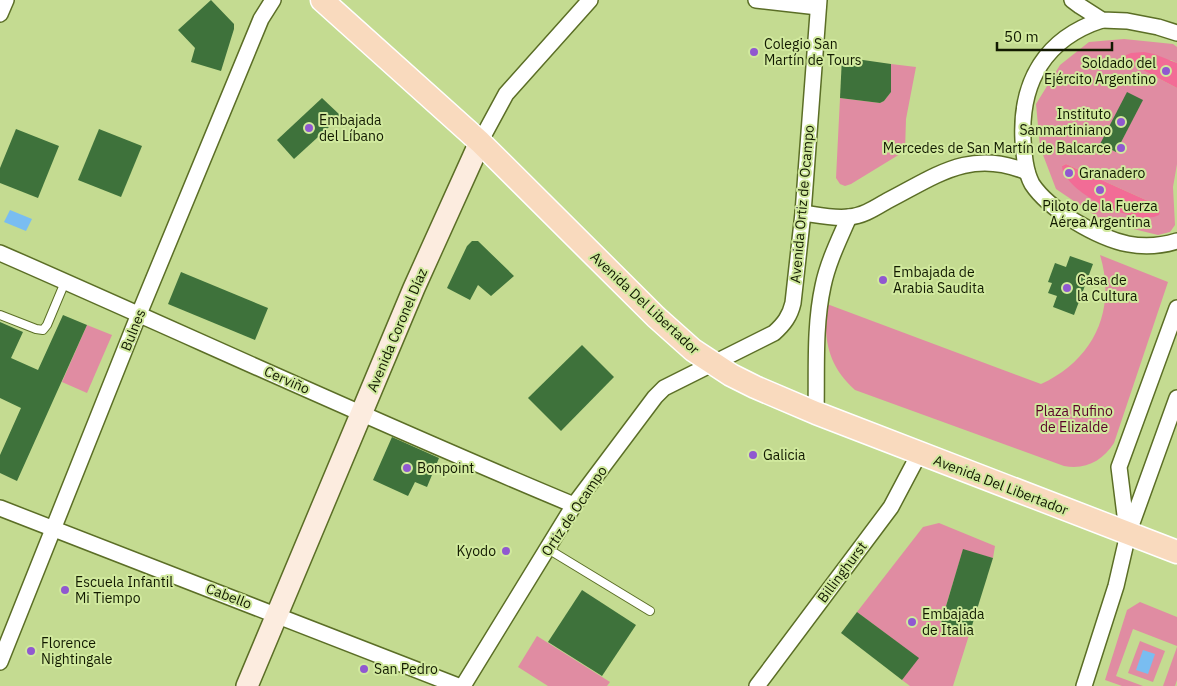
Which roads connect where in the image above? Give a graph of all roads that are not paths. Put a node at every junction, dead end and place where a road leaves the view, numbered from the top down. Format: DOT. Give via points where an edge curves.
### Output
graph roads {
  1 [pos="6,0"];
  2 [pos="272,0"];
  3 [pos="322,0"];
  4 [pos="590,0"];
  5 [pos="756,0"];
  6 [pos="1072,0"];
  7 [pos="819,4"];
  8 [pos="0,14"];
  9 [pos="1102,20"];
  10 [pos="1177,34"];
  11 [pos="480,142"];
  12 [pos="1027,172"];
  13 [pos="803,214"];
  14 [pos="848,217"];
  15 [pos="1177,241"];
  16 [pos="0,253"];
  17 [pos="65,282"];
  18 [pos="1177,308"];
  19 [pos="0,314"];
  20 [pos="139,314"];
  21 [pos="713,364"];
  22 [pos="1177,398"];
  23 [pos="362,413"];
  24 [pos="816,413"];
  25 [pos="919,454"];
  26 [pos="574,506"];
  27 [pos="0,508"];
  28 [pos="54,528"];
  29 [pos="1128,534"];
  30 [pos="548,549"];
  31 [pos="1177,552"];
  32 [pos="650,611"];
  33 [pos="278,615"];
  34 [pos="0,662"];
  35 [pos="247,686"];
  36 [pos="458,686"];
  37 [pos="464,686"];
  38 [pos="757,686"];
  39 [pos="1084,686"];
  1 -- 8 [label="street"];
  2 -- 20 [label="street, Bulnes" via="261,19"];
  3 -- 11 [label="main road, Avenida Del Libertador"];
  4 -- 11 [label="street, Avenida Coronel Díaz" via="506,94"];
  5 -- 7 [label="street"];
  6 -- 9 [label="street"];
  7 -- 13 [label="street, Avenida Ortiz de Ocampo"];
  9 -- 10 [label="street" via="1158,26"];
  9 -- 12 [label="street" via="1083,26 1054,46 1037,72 1028,91 1024,113 1023,149"];
  11 -- 21 [label="main road, Avenida Del Libertador" via="656,317"];
  11 -- 23 [label="main road, Avenida Coronel Díaz"];
  12 -- 14 [label="street" via="997,162 960,166 866,212"];
  12 -- 15 [label="street" via="1032,184 1050,203 1075,221 1106,236 1127,244 1157,245"];
  13 -- 14 [label="street"];
  13 -- 21 [label="street, Avenida Ortiz de Ocampo" via="793,303 784,324 774,333"];
  14 -- 24 [label="street, Avenida Ortiz de Ocampo" via="831,260 820,301"];
  16 -- 17 [label="street, Cerviño"];
  17 -- 19 [label="lane" via="43,330"];
  17 -- 20 [label="street, Cerviño"];
  18 -- 29 [label="street" via="1119,468"];
  20 -- 23 [label="street, Cerviño"];
  20 -- 28 [label="street, Bulnes"];
  21 -- 24 [label="main road, Avenida Del Libertador" via="755,387"];
  21 -- 26 [label="street, Ortiz de Ocampo" via="664,388 655,397"];
  22 -- 29 [label="street"];
  23 -- 26 [label="street, Cerviño"];
  23 -- 33 [label="main road, Avenida Coronel Díaz"];
  24 -- 25 [label="main road, Avenida Del Libertador"];
  25 -- 29 [label="main road, Avenida Del Libertador"];
  25 -- 38 [label="street, Billinghurst" via="890,507"];
  26 -- 30 [label="street, Ortiz de Ocampo"];
  27 -- 28 [label="street, Cabello"];
  28 -- 33 [label="street, Cabello"];
  28 -- 34 [label="street, Bulnes"];
  29 -- 31 [label="main road, Avenida Del Libertador"];
  29 -- 39 [label="street" via="1116,586"];
  30 -- 32 [label="lane"];
  30 -- 37 [label="street, Ortiz de Ocampo"];
  33 -- 35 [label="main road, Avenida Coronel Díaz"];
  33 -- 36 [label="street, Cabello"];
}
